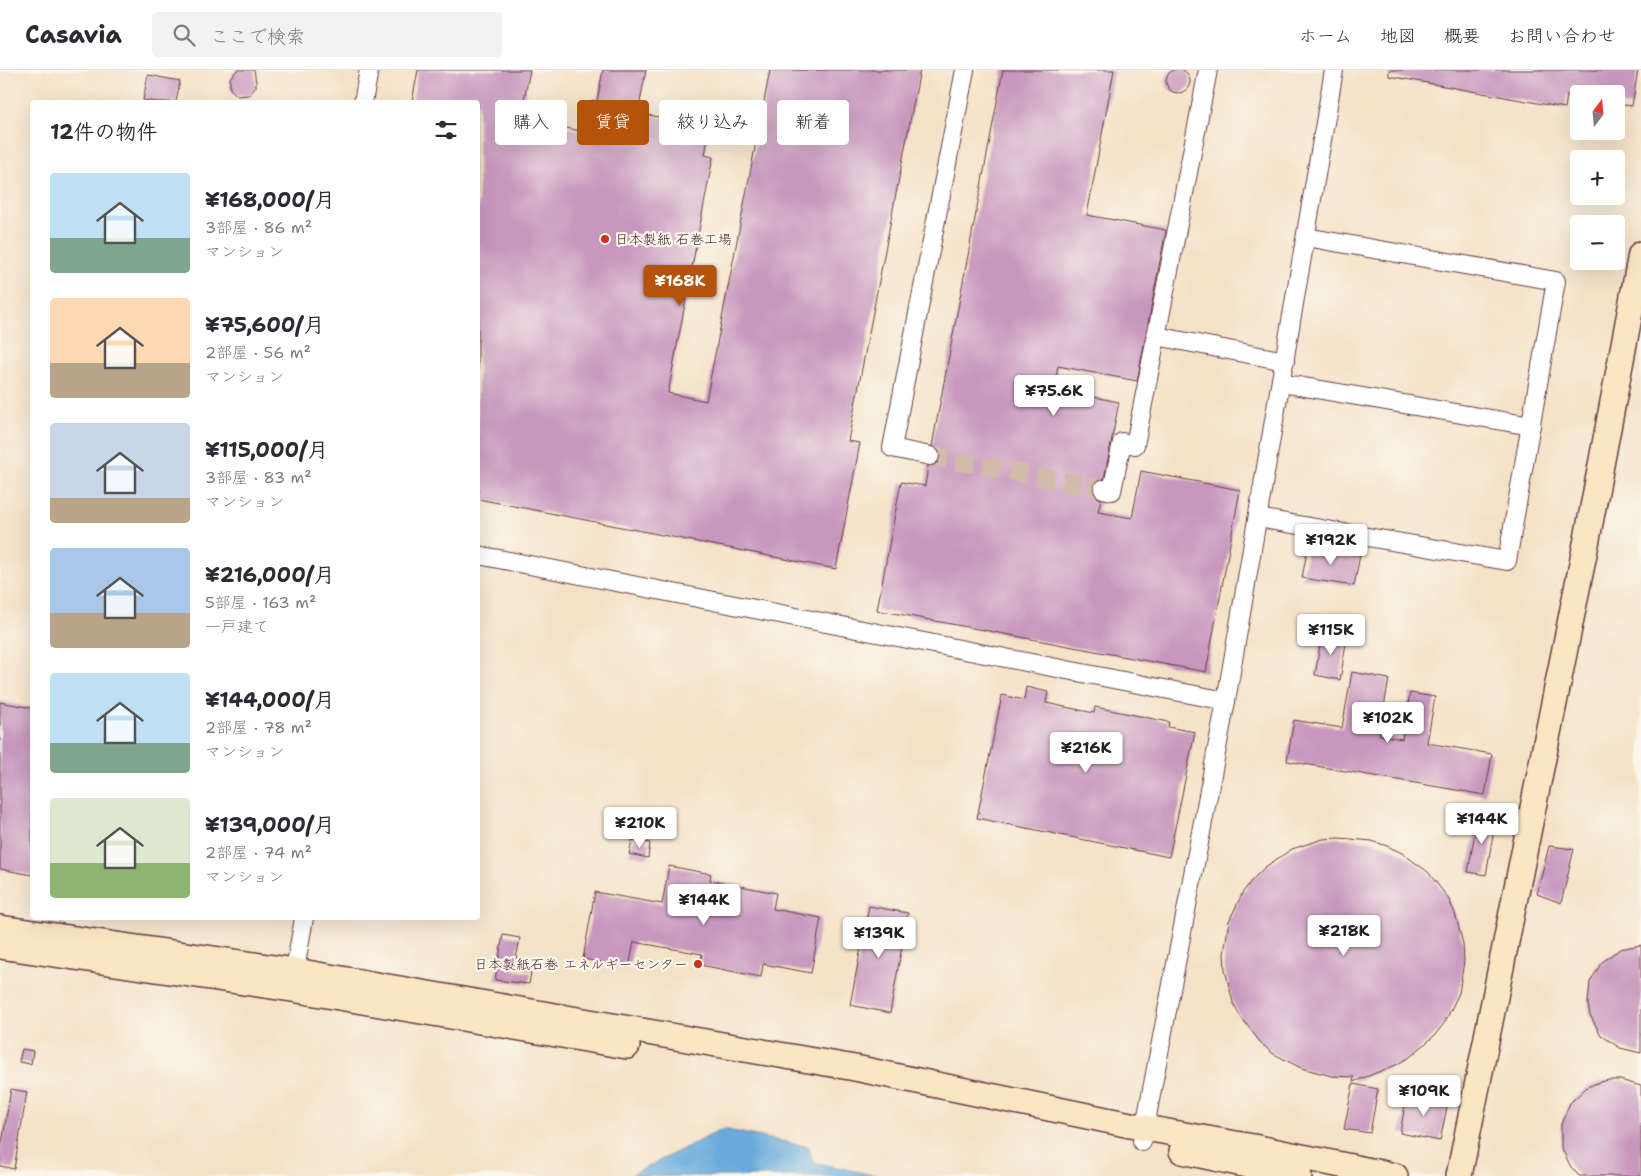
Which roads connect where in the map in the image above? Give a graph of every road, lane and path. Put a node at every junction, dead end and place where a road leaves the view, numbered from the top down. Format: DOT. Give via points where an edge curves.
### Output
graph roads {
  1 [pos="369,70"];
  2 [pos="965,70"];
  3 [pos="1208,70"];
  4 [pos="1334,70"];
  5 [pos="363,100"];
  6 [pos="1306,237"];
  7 [pos="1641,254"];
  8 [pos="1156,336"];
  9 [pos="1285,361"];
  10 [pos="1281,382"];
  11 [pos="1531,426"];
  12 [pos="930,456"];
  13 [pos="1103,489"];
  14 [pos="1258,518"];
  15 [pos="480,555"];
  16 [pos="1226,702"];
  17 [pos="304,920"];
  18 [pos="0,928"];
  19 [pos="0,946"];
  20 [pos="294,980"];
  21 [pos="1143,1135"];
  22 [pos="1299,1176"];
  23 [pos="1395,1176"];
  24 [pos="1459,1176"];
  1 -- 5 [label="street"];
  2 -- 12 [label="street" via="892,448"];
  3 -- 8 [label="street"];
  4 -- 6 [label="street"];
  6 -- 9 [label="street"];
  6 -- 11 [label="street" via="1556,280"];
  7 -- 24 [label="street"];
  8 -- 9 [label="street"];
  8 -- 13 [label="street" via="1135,444 1122,442 1112,491"];
  9 -- 10 [label="street"];
  10 -- 11 [label="street"];
  10 -- 14 [label="street"];
  11 -- 14 [label="street" via="1507,561"];
  14 -- 16 [label="street"];
  15 -- 16 [label="street"];
  16 -- 21 [label="street"];
  17 -- 20 [label="street"];
  18 -- 20 [label="street"];
  19 -- 20 [label="street"];
  20 -- 21 [label="street" via="855,1068"];
  21 -- 22 [label="street"];
  21 -- 23 [label="street" via="1253,1147"];
}
